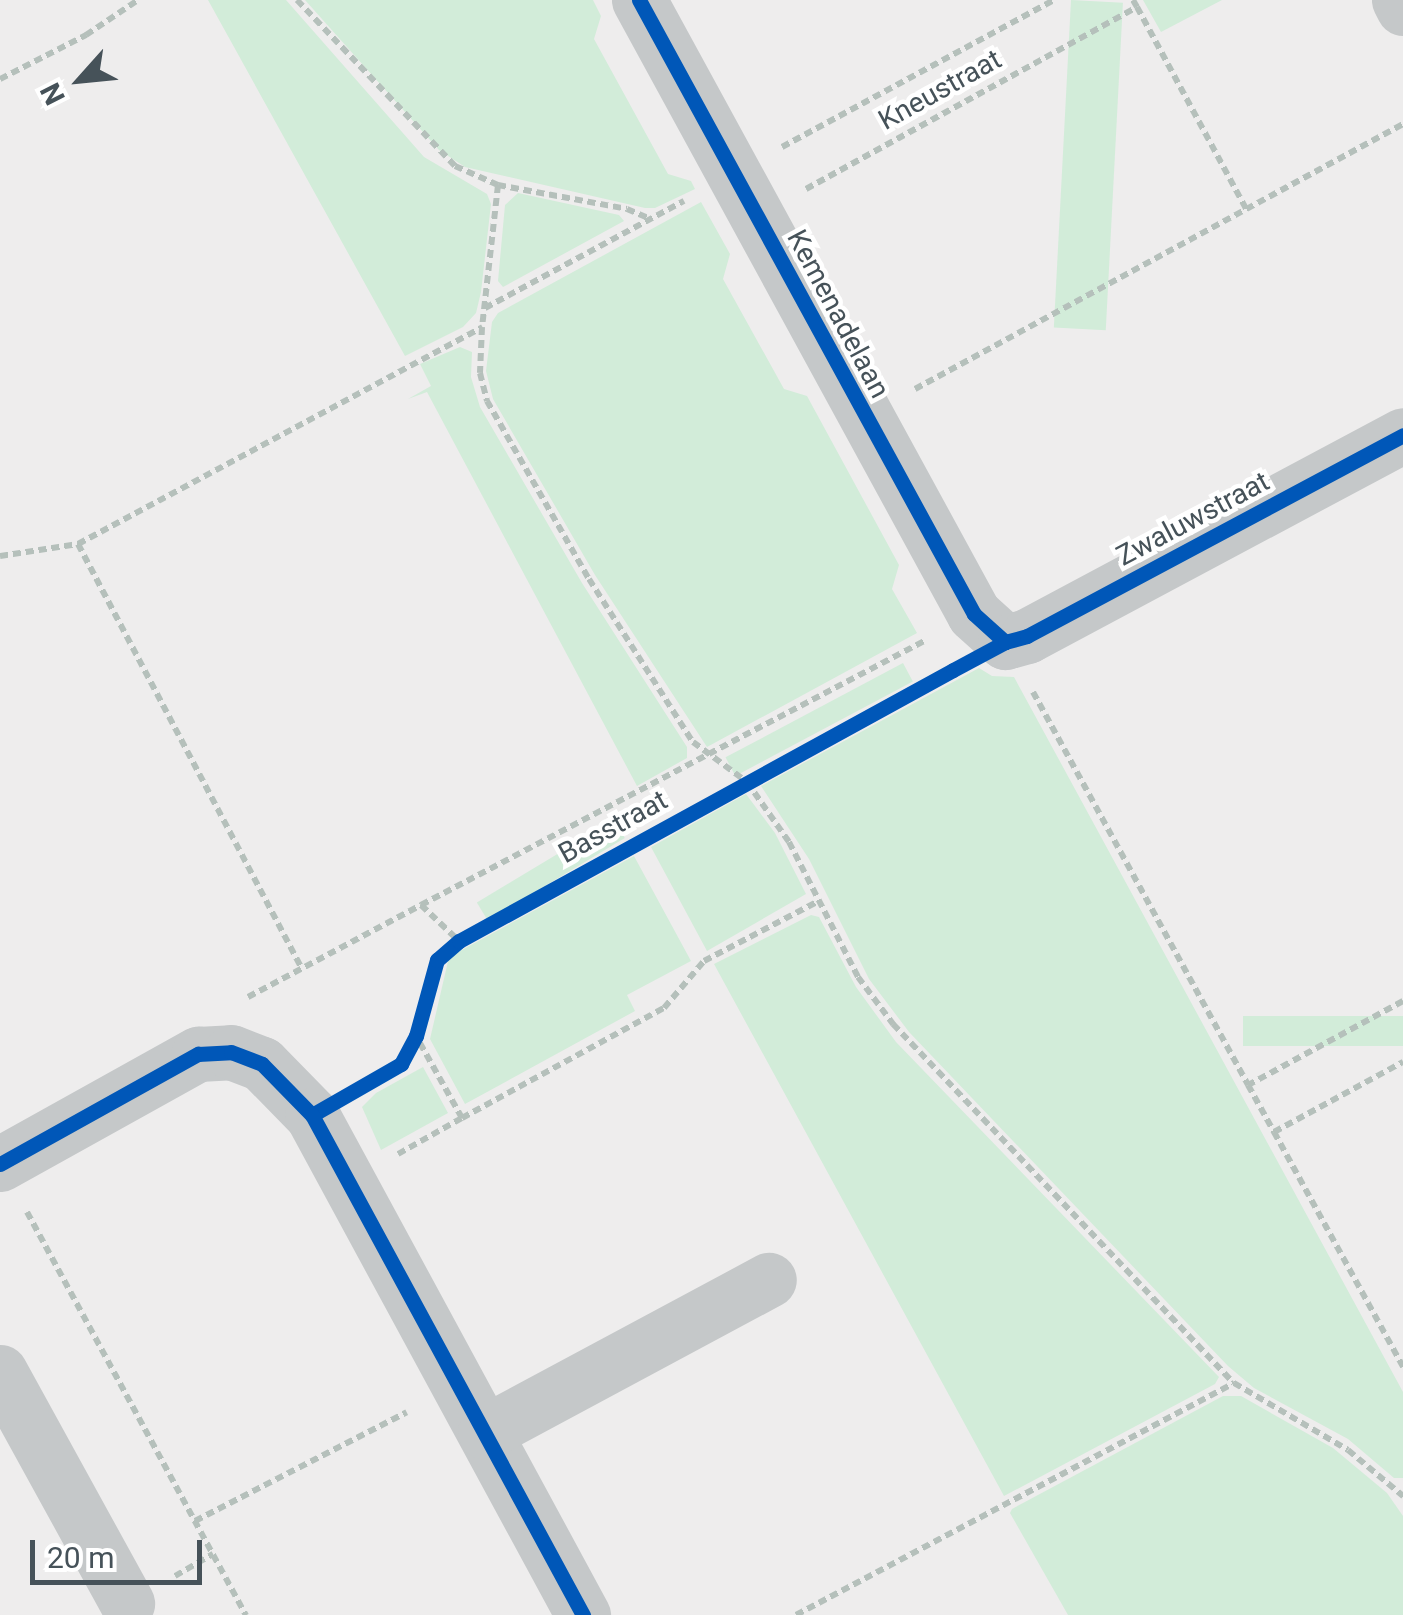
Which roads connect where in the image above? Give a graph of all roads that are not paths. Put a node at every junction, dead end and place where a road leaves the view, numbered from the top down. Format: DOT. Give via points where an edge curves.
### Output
graph roads {
  1 [pos="640,0"];
  2 [pos="1399,0"];
  3 [pos="1403,8"];
  4 [pos="1403,435"];
  5 [pos="990,628"];
  6 [pos="0,1163"];
  7 [pos="770,1280"];
  8 [pos="0,1372"];
  9 [pos="485,1432"];
  10 [pos="128,1603"];
  11 [pos="583,1615"];
  1 -- 5 [label="street, Kemenadelaan" via="865,416"];
  2 -- 3 [label="street"];
  4 -- 5 [label="street, Zwaluwstraat" via="1027,636"];
  6 -- 9 [label="street" via="198,1054 232,1052 262,1064 312,1115"];
  7 -- 9 [label="street"];
  8 -- 10 [label="street"];
  9 -- 11 [label="street"];
}
